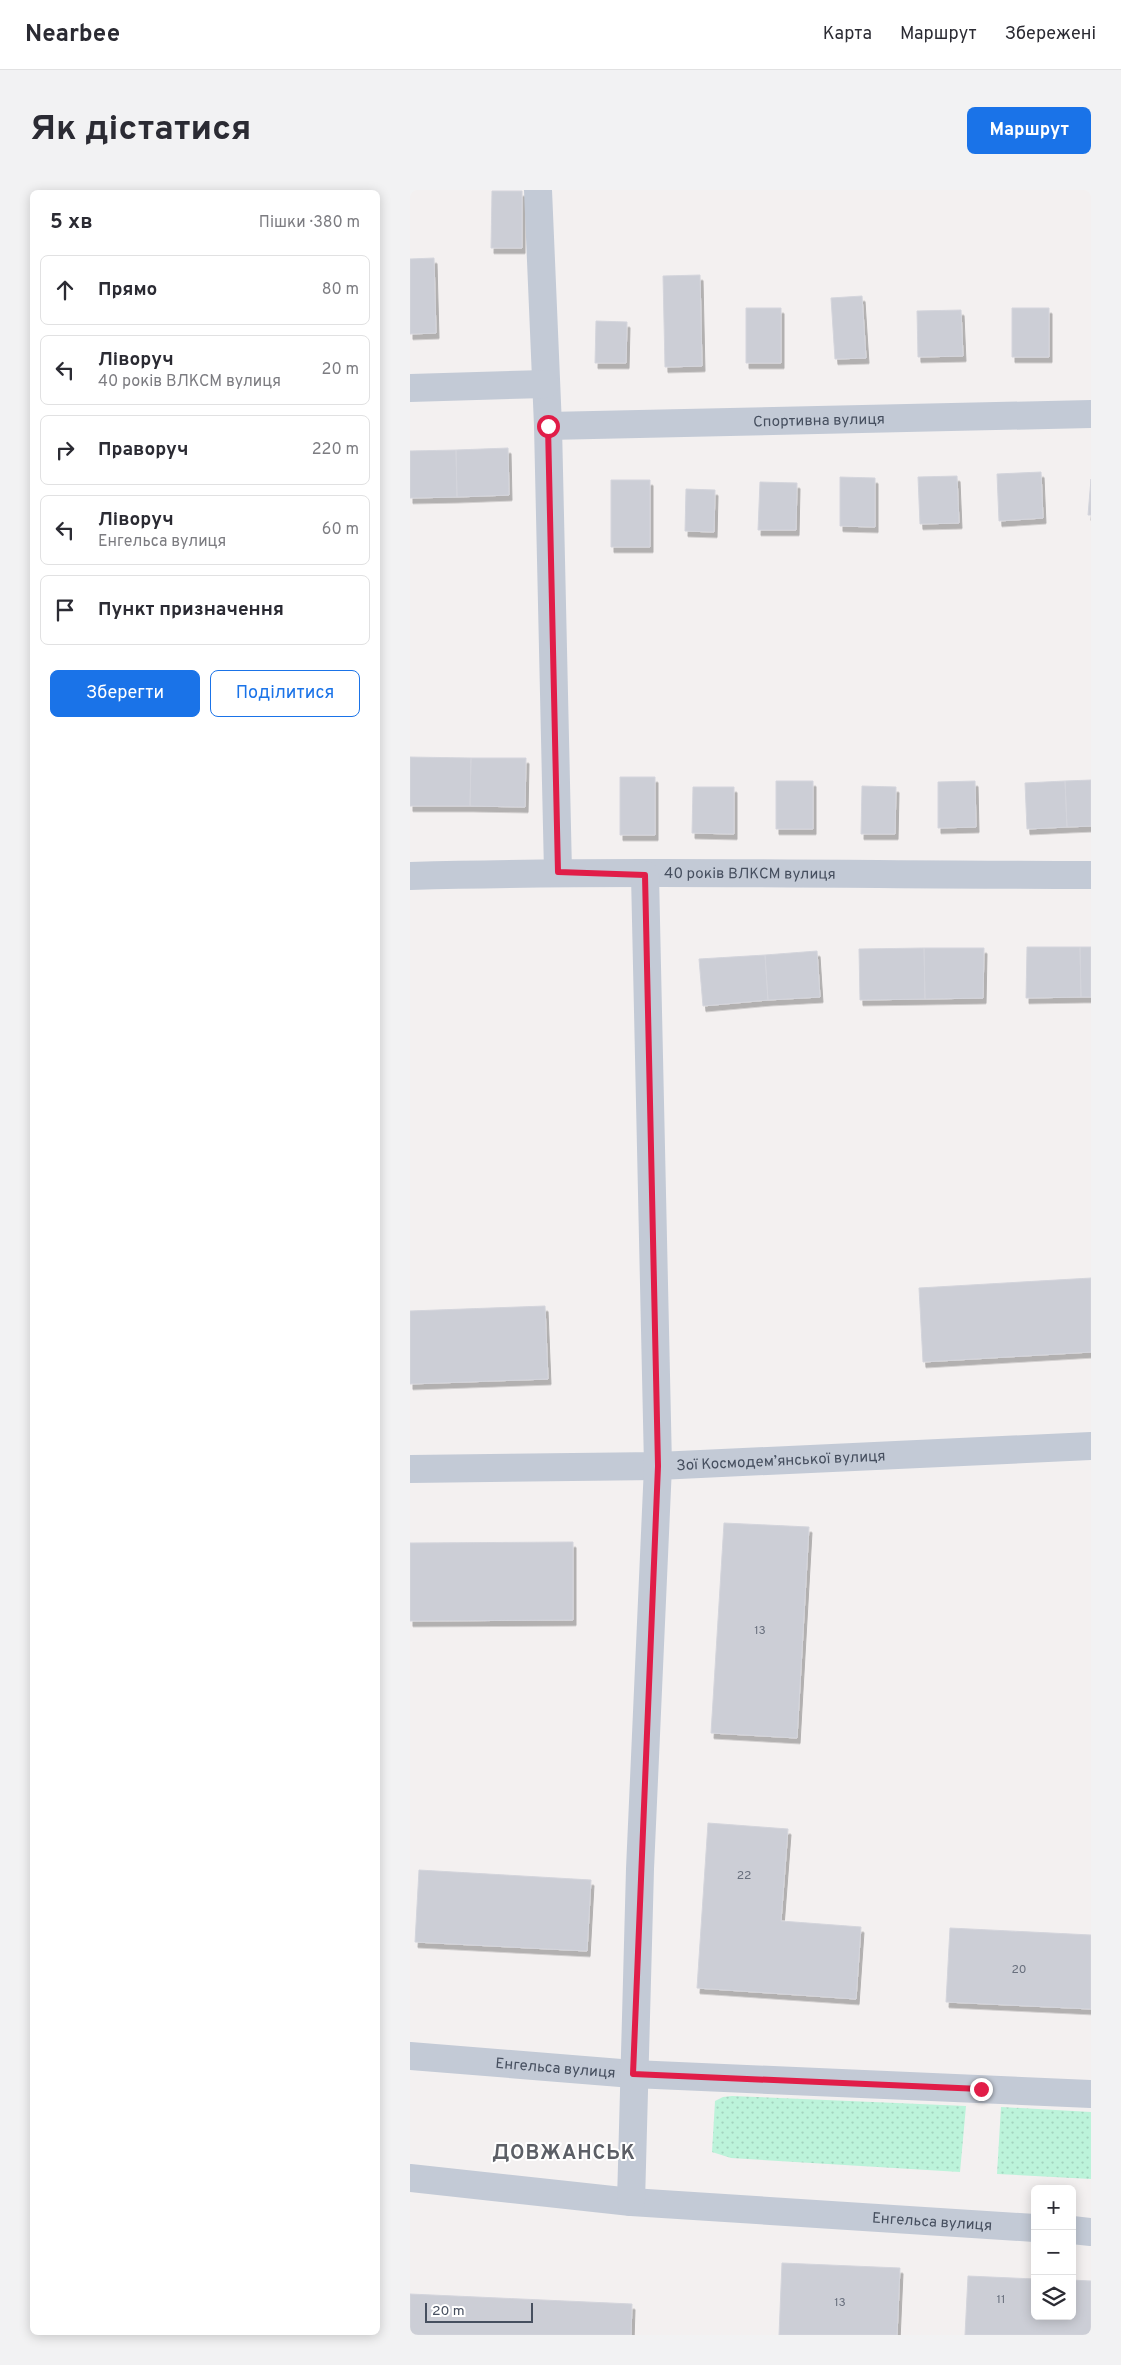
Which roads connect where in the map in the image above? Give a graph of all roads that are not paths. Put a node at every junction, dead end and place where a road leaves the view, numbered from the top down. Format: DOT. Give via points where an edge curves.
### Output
graph roads {
  1 [pos="538,190"];
  2 [pos="545,384"];
  3 [pos="410,388"];
  4 [pos="1091,414"];
  5 [pos="548,426"];
  6 [pos="558,872"];
  7 [pos="645,875"];
  8 [pos="1091,875"];
  9 [pos="410,876"];
  10 [pos="1091,1446"];
  11 [pos="658,1466"];
  12 [pos="410,1469"];
  13 [pos="410,2056"];
  14 [pos="633,2074"];
  15 [pos="1091,2094"];
  16 [pos="410,2178"];
  17 [pos="631,2202"];
  18 [pos="1031,2228"];
  19 [pos="1076,2230"];
  20 [pos="1091,2232"];
  1 -- 2 [label="street"];
  2 -- 3 [label="street"];
  2 -- 5 [label="street"];
  4 -- 5 [label="street, Спортивна вулиця"];
  5 -- 6 [label="street"];
  6 -- 7 [label="street, 40 років ВЛКСМ вулиця"];
  6 -- 9 [label="street, 40 років ВЛКСМ вулиця"];
  7 -- 8 [label="street, 40 років ВЛКСМ вулиця"];
  7 -- 11 [label="street"];
  10 -- 11 [label="street, Зої Космодем’янської вулиця"];
  11 -- 12 [label="street, Зої Космодем’янської вулиця"];
  11 -- 14 [label="street"];
  13 -- 14 [label="street, Енгельса вулиця"];
  14 -- 15 [label="street, Енгельса вулиця"];
  14 -- 17 [label="street"];
  16 -- 17 [label="street, Енгельса вулиця"];
  17 -- 18 [label="street, Енгельса вулиця"];
  19 -- 20 [label="street"];
}
